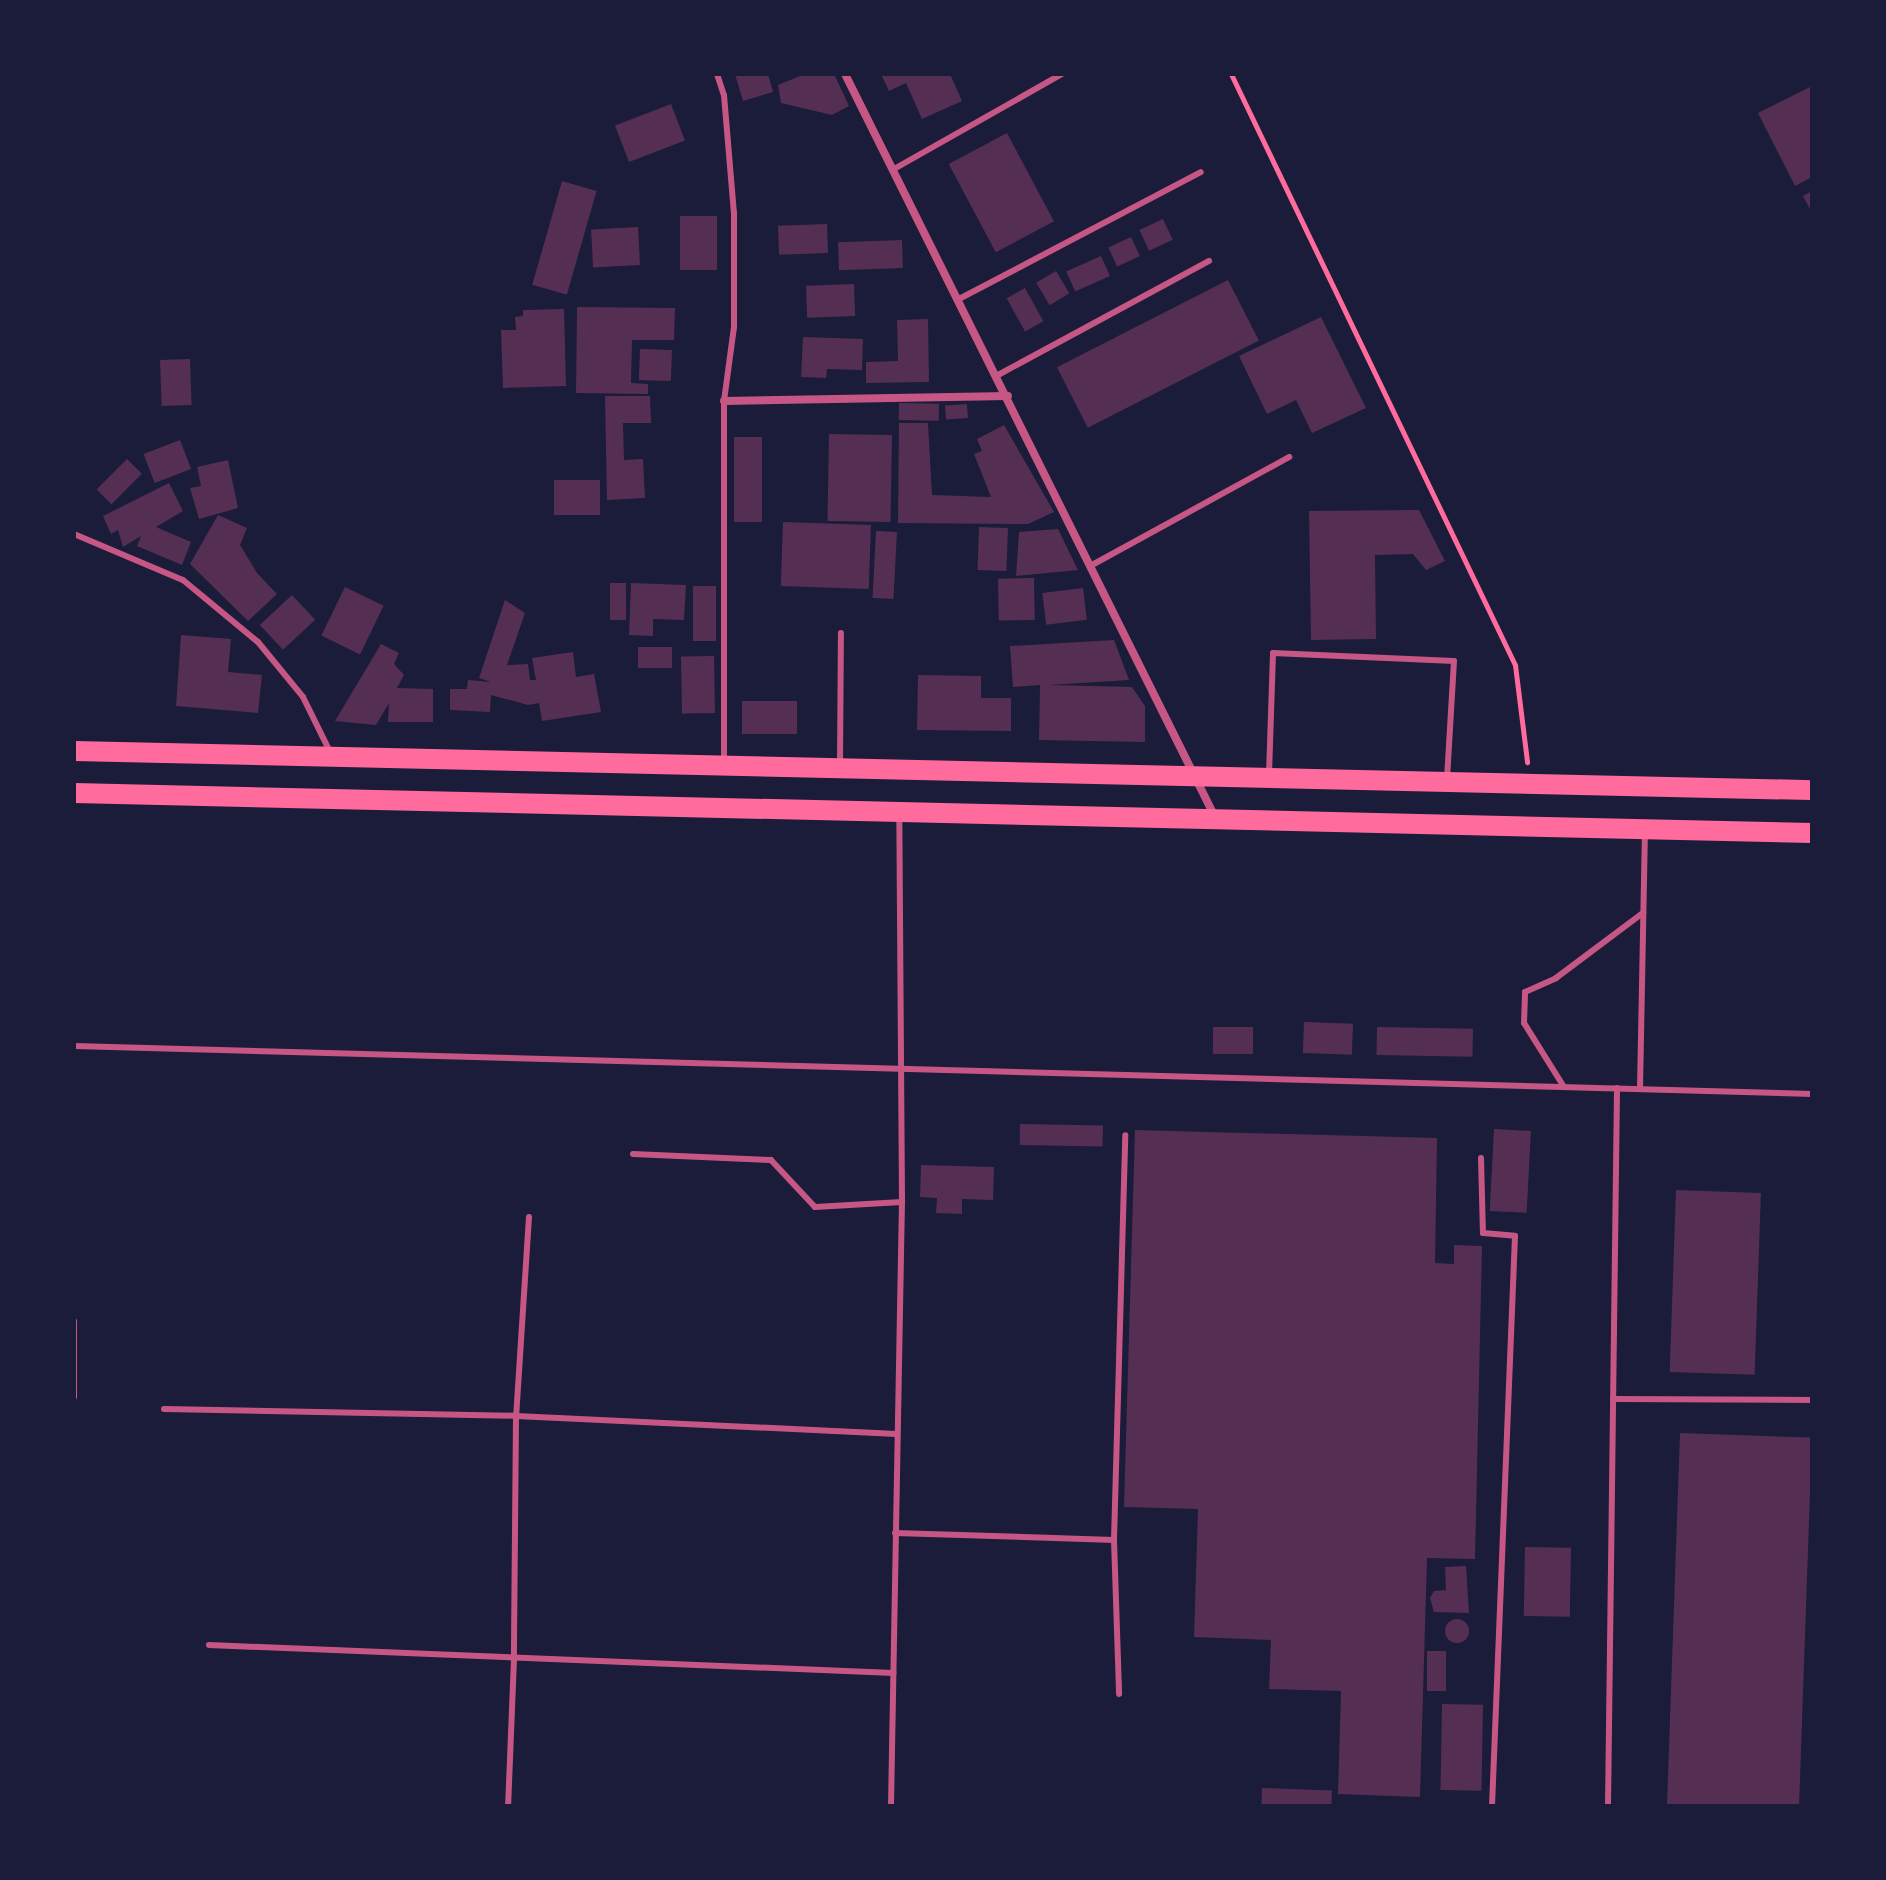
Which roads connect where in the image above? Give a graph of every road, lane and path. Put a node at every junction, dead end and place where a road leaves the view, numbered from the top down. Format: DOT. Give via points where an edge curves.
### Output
graph roads {
  1 [pos="717,74"];
  2 [pos="845,74"];
  3 [pos="1062,74"];
  4 [pos="1231,74"];
  5 [pos="894,169"];
  6 [pos="1201,172"];
  7 [pos="1209,261"];
  8 [pos="959,299"];
  9 [pos="998,375"];
  10 [pos="1008,396"];
  11 [pos="724,401"];
  12 [pos="1289,457"];
  13 [pos="74,534"];
  14 [pos="1092,565"];
  15 [pos="841,633"];
  16 [pos="74,751"];
  17 [pos="333,757"];
  18 [pos="724,767"];
  19 [pos="840,769"];
  20 [pos="1196,776"];
  21 [pos="1269,777"];
  22 [pos="1447,781"];
  23 [pos="1530,783"];
  24 [pos="1812,790"];
  25 [pos="74,793"];
  26 [pos="899,814"];
  27 [pos="1217,821"];
  28 [pos="1645,830"];
  29 [pos="1812,833"];
  30 [pos="1643,913"];
  31 [pos="74,1046"];
  32 [pos="901,1069"];
  33 [pos="1564,1087"];
  34 [pos="1617,1088"];
  35 [pos="1640,1089"];
  36 [pos="1812,1094"];
  37 [pos="1125,1135"];
  38 [pos="633,1154"];
  39 [pos="1481,1158"];
  40 [pos="902,1202"];
  41 [pos="529,1217"];
  42 [pos="74,1321"];
  43 [pos="74,1397"];
  44 [pos="1613,1399"];
  45 [pos="1812,1400"];
  46 [pos="164,1409"];
  47 [pos="516,1416"];
  48 [pos="897,1434"];
  49 [pos="895,1533"];
  50 [pos="1114,1540"];
  51 [pos="209,1645"];
  52 [pos="514,1659"];
  53 [pos="893,1673"];
  54 [pos="1119,1694"];
  55 [pos="508,1806"];
  56 [pos="891,1806"];
  57 [pos="1492,1806"];
  58 [pos="1608,1806"];
  1 -- 11 [label="lane" via="724,95 734,213 734,327"];
  2 -- 5 [label="street"];
  3 -- 5 [label="lane"];
  4 -- 23 [label="path" via="1515,665"];
  5 -- 8 [label="street"];
  6 -- 8 [label="lane"];
  7 -- 9 [label="lane"];
  8 -- 9 [label="street"];
  9 -- 10 [label="street"];
  10 -- 11 [label="street"];
  10 -- 14 [label="street"];
  11 -- 18 [label="lane"];
  12 -- 14 [label="lane"];
  13 -- 17 [label="lane" via="183,580 258,642 303,697"];
  14 -- 20 [label="street"];
  15 -- 19 [label="lane"];
  16 -- 17 [label="main road"];
  17 -- 18 [label="main road"];
  18 -- 19 [label="main road"];
  19 -- 20 [label="main road"];
  20 -- 21 [label="main road"];
  20 -- 27 [label="street"];
  21 -- 22 [label="main road"];
  21 -- 22 [label="lane" via="1273,653 1454,661"];
  22 -- 23 [label="main road"];
  23 -- 24 [label="main road"];
  25 -- 26 [label="main road"];
  26 -- 27 [label="main road"];
  26 -- 32 [label="lane"];
  27 -- 28 [label="main road"];
  28 -- 29 [label="main road"];
  28 -- 30 [label="lane"];
  30 -- 33 [label="lane" via="1556,978 1525,992 1524,1023"];
  30 -- 35 [label="lane"];
  31 -- 32 [label="lane"];
  32 -- 33 [label="lane"];
  32 -- 40 [label="lane"];
  33 -- 34 [label="lane"];
  34 -- 35 [label="lane"];
  34 -- 44 [label="lane"];
  35 -- 36 [label="lane"];
  37 -- 50 [label="lane"];
  38 -- 40 [label="lane" via="771,1160 815,1207"];
  39 -- 57 [label="lane" via="1483,1233 1515,1236"];
  40 -- 48 [label="lane"];
  41 -- 47 [label="lane"];
  42 -- 43 [label="lane"];
  44 -- 45 [label="lane"];
  44 -- 58 [label="lane"];
  46 -- 47 [label="lane"];
  47 -- 48 [label="lane"];
  47 -- 52 [label="lane"];
  48 -- 49 [label="lane"];
  49 -- 50 [label="lane"];
  49 -- 53 [label="lane"];
  50 -- 54 [label="lane"];
  51 -- 52 [label="lane"];
  52 -- 53 [label="lane"];
  52 -- 55 [label="lane"];
  53 -- 56 [label="lane"];
}
